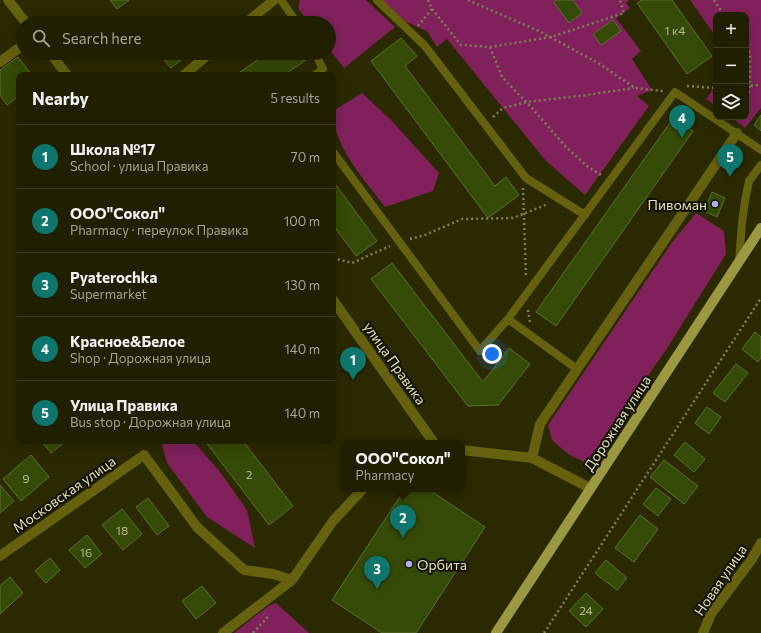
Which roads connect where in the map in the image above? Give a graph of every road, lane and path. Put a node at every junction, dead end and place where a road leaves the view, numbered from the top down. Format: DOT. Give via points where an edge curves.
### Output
graph roads {
  1 [pos="8,0"];
  2 [pos="274,0"];
  3 [pos="281,0"];
  4 [pos="377,0"];
  5 [pos="428,0"];
  6 [pos="468,0"];
  7 [pos="620,0"];
  8 [pos="714,0"];
  9 [pos="432,9"];
  10 [pos="722,12"];
  11 [pos="21,16"];
  12 [pos="255,16"];
  13 [pos="292,16"];
  14 [pos="412,34"];
  15 [pos="551,37"];
  16 [pos="490,47"];
  17 [pos="747,48"];
  18 [pos="16,50"];
  19 [pos="55,60"];
  20 [pos="202,60"];
  21 [pos="318,60"];
  22 [pos="0,62"];
  23 [pos="65,72"];
  24 [pos="188,72"];
  25 [pos="319,72"];
  26 [pos="761,85"];
  27 [pos="684,86"];
  28 [pos="750,86"];
  29 [pos="635,88"];
  30 [pos="713,88"];
  31 [pos="749,90"];
  32 [pos="675,92"];
  33 [pos="527,102"];
  34 [pos="485,124"];
  35 [pos="737,133"];
  36 [pos="761,150"];
  37 [pos="336,156"];
  38 [pos="761,165"];
  39 [pos="522,173"];
  40 [pos="610,181"];
  41 [pos="560,199"];
  42 [pos="524,214"];
  43 [pos="585,215"];
  44 [pos="761,228"];
  45 [pos="399,242"];
  46 [pos="336,259"];
  47 [pos="739,262"];
  48 [pos="527,294"];
  49 [pos="761,298"];
  50 [pos="336,304"];
  51 [pos="508,319"];
  52 [pos="531,335"];
  53 [pos="577,369"];
  54 [pos="432,440"];
  55 [pos="465,450"];
  56 [pos="532,458"];
  57 [pos="590,488"];
  58 [pos="360,492"];
  59 [pos="761,543"];
  60 [pos="0,556"];
  61 [pos="292,580"];
  62 [pos="223,633"];
  63 [pos="496,633"];
  64 [pos="544,633"];
  65 [pos="703,633"];
  1 -- 11 [label="street"];
  2 -- 12 [label="street"];
  3 -- 13 [label="lane"];
  4 -- 14 [label="lane"];
  5 -- 9 [label="path"];
  6 -- 15 [label="path"];
  7 -- 15 [label="path" via="624,13"];
  8 -- 10 [label="path"];
  9 -- 14 [label="path"];
  9 -- 16 [label="path" via="461,45"];
  14 -- 34 [label="lane" via="425,46"];
  15 -- 16 [label="path"];
  15 -- 29 [label="path" via="598,63"];
  16 -- 33 [label="path" via="502,77"];
  17 -- 28 [label="path" via="750,53"];
  18 -- 22 [label="street"];
  19 -- 23 [label="street"];
  20 -- 24 [label="street"];
  21 -- 25 [label="lane" via="323,69"];
  26 -- 28 [label="path"];
  27 -- 30 [label="path"];
  28 -- 31 [label="path"];
  29 -- 32 [label="path"];
  29 -- 33 [label="path"];
  32 -- 35 [label="lane"];
  32 -- 40 [label="lane"];
  33 -- 34 [label="path" via="503,108"];
  33 -- 40 [label="path" via="566,147 587,166"];
  34 -- 39 [label="lane"];
  35 -- 36 [label="lane"];
  35 -- 53 [label="street"];
  37 -- 45 [label="lane"];
  38 -- 47 [label="lane" via="749,181"];
  39 -- 41 [label="lane"];
  39 -- 42 [label="path"];
  40 -- 43 [label="lane"];
  41 -- 42 [label="path"];
  41 -- 43 [label="lane"];
  42 -- 45 [label="path" via="513,218 462,219 425,235"];
  42 -- 48 [label="path"];
  43 -- 48 [label="lane"];
  44 -- 47 [label="main road, Дорожная улица"];
  45 -- 46 [label="path" via="352,263"];
  45 -- 51 [label="lane" via="480,351"];
  47 -- 57 [label="main road, Дорожная улица"];
  48 -- 51 [label="lane"];
  48 -- 52 [label="path"];
  49 -- 64 [label="path"];
  50 -- 54 [label="street, улица Правика"];
  51 -- 52 [label="lane"];
  52 -- 53 [label="lane"];
  53 -- 56 [label="street" via="540,424"];
  55 -- 56 [label="street"];
  56 -- 57 [label="street"];
  57 -- 63 [label="main road, Дорожная улица"];
  58 -- 61 [label="street" via="333,521"];
  59 -- 65 [label="street, Новая улица" via="711,614"];
  60 -- 61 [label="street, Московская улица" via="144,455 197,527 244,570 274,574"];
  61 -- 62 [label="street"];
}
